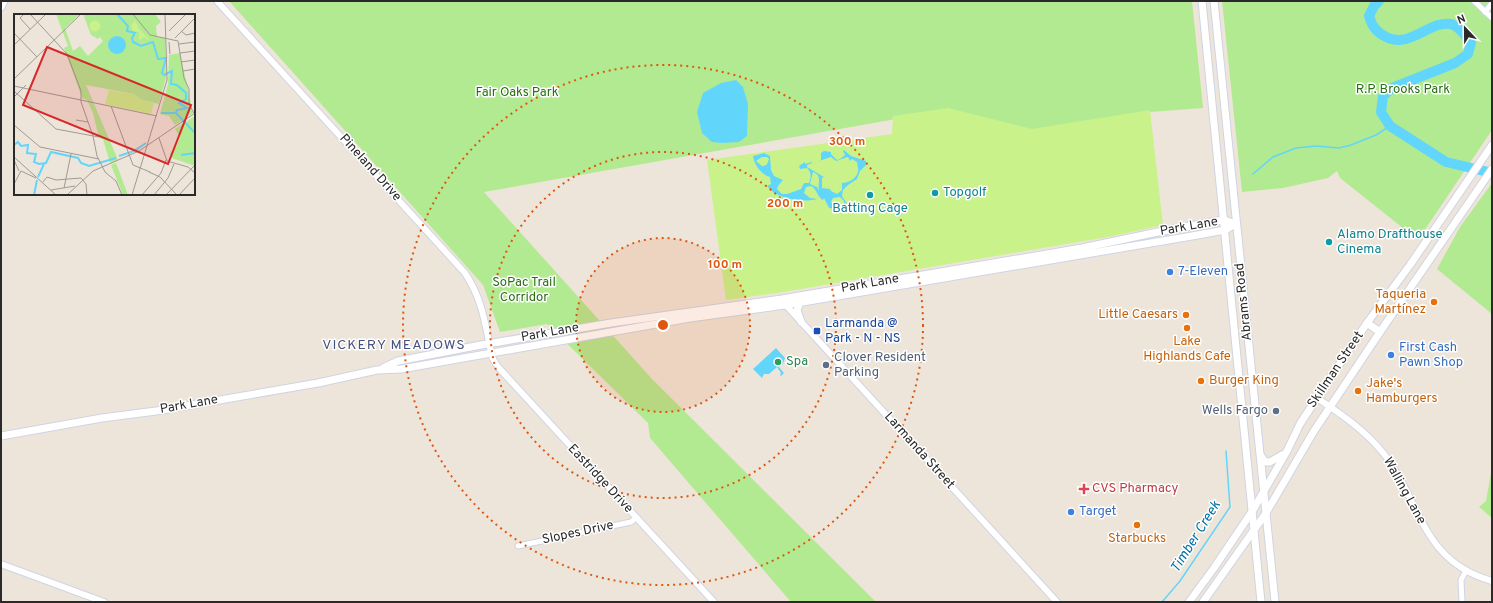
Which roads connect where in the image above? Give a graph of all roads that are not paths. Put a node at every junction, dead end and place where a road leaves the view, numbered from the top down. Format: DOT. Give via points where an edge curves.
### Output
graph roads {
  1 [pos="4,1"];
  2 [pos="217,1"];
  3 [pos="1202,1"];
  4 [pos="1214,1"];
  5 [pos="1474,1"];
  6 [pos="1492,3"];
  7 [pos="1,7"];
  8 [pos="1485,12"];
  9 [pos="1492,18"];
  10 [pos="1492,145"];
  11 [pos="1492,169"];
  12 [pos="1224,220"];
  13 [pos="1236,224"];
  14 [pos="1225,230"];
  15 [pos="783,302"];
  16 [pos="800,302"];
  17 [pos="675,317"];
  18 [pos="801,322"];
  19 [pos="611,323"];
  20 [pos="1367,323"];
  21 [pos="612,332"];
  22 [pos="1380,332"];
  23 [pos="489,343"];
  24 [pos="1249,350"];
  25 [pos="491,352"];
  26 [pos="1237,352"];
  27 [pos="377,370"];
  28 [pos="1317,398"];
  29 [pos="1330,407"];
  30 [pos="1,436"];
  31 [pos="1287,451"];
  32 [pos="1261,456"];
  33 [pos="1264,491"];
  34 [pos="1253,510"];
  35 [pos="1266,513"];
  36 [pos="636,518"];
  37 [pos="1255,529"];
  38 [pos="518,546"];
  39 [pos="1,564"];
  40 [pos="1466,571"];
  41 [pos="1492,581"];
  42 [pos="104,602"];
  43 [pos="714,602"];
  44 [pos="1057,602"];
  45 [pos="1189,602"];
  46 [pos="1203,602"];
  47 [pos="1262,602"];
  48 [pos="1275,602"];
  49 [pos="1462,602"];
  1 -- 7 [label="main road"];
  2 -- 23 [label="street, Pineland Drive" via="464,273 481,306"];
  3 -- 12 [label="main road, Abrams Road"];
  4 -- 13 [label="main road, Abrams Road"];
  5 -- 8 [label="street"];
  6 -- 8 [label="street"];
  8 -- 9 [label="street"];
  10 -- 20 [label="main road, Skillman Street"];
  11 -- 22 [label="main road, Skillman Street"];
  12 -- 13 [label="main road, Park Lane"];
  12 -- 14 [label="main road, Abrams Road"];
  12 -- 15 [label="main road, Park Lane"];
  13 -- 14 [label="main road, Park Lane"];
  13 -- 24 [label="main road, Abrams Road"];
  14 -- 16 [label="main road, Park Lane"];
  14 -- 26 [label="main road, Abrams Road"];
  15 -- 16 [label="main road, Park Lane"];
  15 -- 17 [label="main road, Park Lane"];
  15 -- 18 [label="street, Larmanda Street"];
  16 -- 18 [label="main road" via="797,310"];
  17 -- 19 [label="main road, Park Lane"];
  17 -- 21 [label="main road, Park Lane"];
  18 -- 44 [label="street, Larmanda Street"];
  19 -- 21 [label="main road"];
  19 -- 23 [label="main road, Park Lane"];
  20 -- 22 [label="main road"];
  20 -- 28 [label="main road, Skillman Street"];
  21 -- 25 [label="main road, Park Lane"];
  22 -- 29 [label="main road, Skillman Street"];
  23 -- 25 [label="street, Pineland Drive"];
  23 -- 27 [label="main road, Park Lane" via="398,361"];
  24 -- 26 [label="main road"];
  24 -- 32 [label="main road, Abrams Road"];
  25 -- 27 [label="main road, Park Lane" via="401,369"];
  25 -- 36 [label="street, Eastridge Drive" via="504,374"];
  26 -- 34 [label="main road, Abrams Road"];
  27 -- 30 [label="main road, Park Lane" via="318,383"];
  28 -- 29 [label="street, Walling Lane"];
  28 -- 31 [label="main road, Skillman Street"];
  29 -- 35 [label="main road, Skillman Street"];
  29 -- 40 [label="street, Walling Lane" via="1358,428 1384,454 1432,540"];
  31 -- 32 [label="main road" via="1270,462 1265,462"];
  31 -- 33 [label="main road, Skillman Street"];
  32 -- 33 [label="main road, Abrams Road"];
  33 -- 34 [label="main road, Skillman Street"];
  33 -- 35 [label="main road, Abrams Road"];
  34 -- 37 [label="main road, Abrams Road"];
  34 -- 45 [label="main road, Skillman Street"];
  35 -- 37 [label="main road, Skillman Street"];
  35 -- 48 [label="main road, Abrams Road"];
  36 -- 38 [label="street, Slopes Drive" via="631,522"];
  36 -- 43 [label="street, Eastridge Drive"];
  37 -- 46 [label="main road, Skillman Street"];
  37 -- 47 [label="main road, Abrams Road"];
  39 -- 42 [label="street"];
  40 -- 41 [label="street, Walling Lane"];
  40 -- 49 [label="street" via="1461,580"];
}
